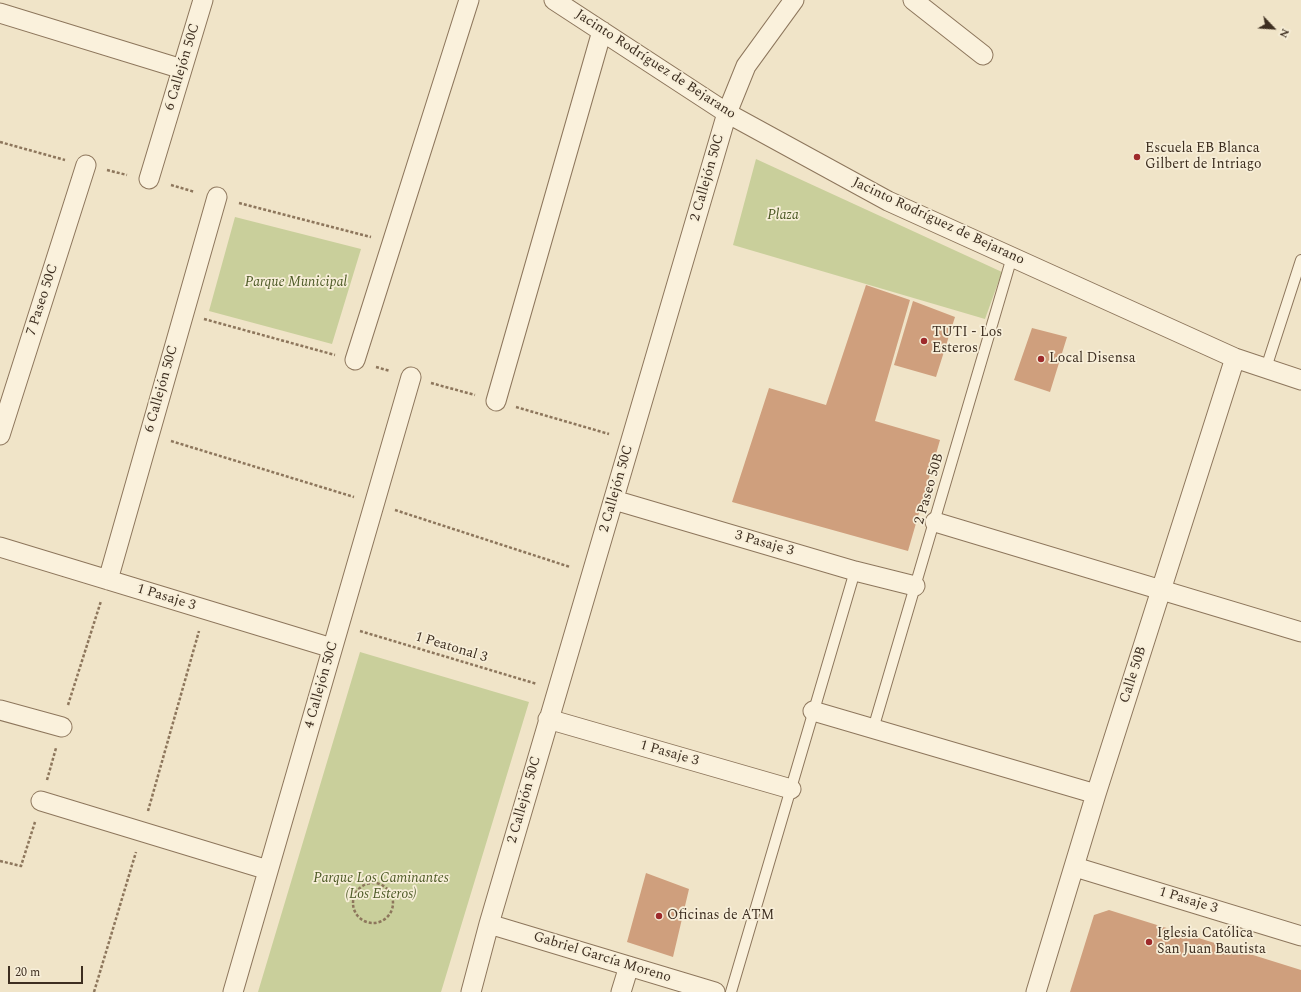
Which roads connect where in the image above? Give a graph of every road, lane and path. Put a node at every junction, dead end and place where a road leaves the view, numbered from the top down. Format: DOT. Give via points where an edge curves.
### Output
graph roads {
  1 [pos="203,0"];
  2 [pos="469,0"];
  3 [pos="554,0"];
  4 [pos="794,0"];
  5 [pos="913,0"];
  6 [pos="0,13"];
  7 [pos="602,31"];
  8 [pos="983,55"];
  9 [pos="182,69"];
  10 [pos="727,113"];
  11 [pos="86,165"];
  12 [pos="149,179"];
  13 [pos="217,198"];
  14 [pos="1012,257"];
  15 [pos="1301,260"];
  16 [pos="1235,358"];
  17 [pos="355,360"];
  18 [pos="1266,368"];
  19 [pos="411,377"];
  20 [pos="1301,380"];
  21 [pos="496,401"];
  22 [pos="0,435"];
  23 [pos="614,500"];
  24 [pos="935,522"];
  25 [pos="0,547"];
  26 [pos="855,571"];
  27 [pos="108,580"];
  28 [pos="915,586"];
  29 [pos="1161,590"];
  30 [pos="205,610"];
  31 [pos="339,625"];
  32 [pos="1301,632"];
  33 [pos="332,648"];
  34 [pos="557,690"];
  35 [pos="0,710"];
  36 [pos="813,711"];
  37 [pos="548,719"];
  38 [pos="62,727"];
  39 [pos="873,729"];
  40 [pos="791,789"];
  41 [pos="1096,794"];
  42 [pos="41,801"];
  43 [pos="142,832"];
  44 [pos="1075,867"];
  45 [pos="268,870"];
  46 [pos="354,899"];
  47 [pos="489,924"];
  48 [pos="1301,936"];
  49 [pos="629,966"];
  50 [pos="94,992"];
  51 [pos="233,992"];
  52 [pos="470,992"];
  53 [pos="621,992"];
  54 [pos="715,992"];
  55 [pos="731,992"];
  56 [pos="1036,992"];
  1 -- 9 [label="street, 6 Callejón 50C"];
  2 -- 17 [label="street"];
  3 -- 7 [label="street, Jacinto Rodríguez de Bejarano"];
  4 -- 10 [label="street, 2 Callejón 50C" via="746,66"];
  5 -- 8 [label="street"];
  6 -- 9 [label="street"];
  7 -- 10 [label="street, Jacinto Rodríguez de Bejarano"];
  7 -- 21 [label="street"];
  9 -- 12 [label="street, 6 Callejón 50C"];
  10 -- 14 [label="street, Jacinto Rodríguez de Bejarano" via="888,201"];
  10 -- 23 [label="street, 2 Callejón 50C"];
  11 -- 22 [label="street, 7 Paseo 50C"];
  13 -- 27 [label="street, 6 Callejón 50C"];
  14 -- 16 [label="street, Jacinto Rodríguez de Bejarano"];
  14 -- 24 [label="lane, 2 Paseo 50B"];
  15 -- 18 [label="lane"];
  16 -- 18 [label="street, Jacinto Rodríguez de Bejarano"];
  16 -- 29 [label="street, Calle 50B"];
  18 -- 20 [label="street, Jacinto Rodríguez de Bejarano"];
  19 -- 31 [label="street, 4 Callejón 50C"];
  23 -- 26 [label="street, 3 Pasaje 3"];
  23 -- 34 [label="street, 2 Callejón 50C"];
  24 -- 28 [label="lane, 2 Paseo 50B"];
  24 -- 29 [label="street"];
  25 -- 27 [label="street, 1 Pasaje 3"];
  26 -- 28 [label="street, 3 Pasaje 3"];
  26 -- 36 [label="lane"];
  27 -- 30 [label="street, 1 Pasaje 3"];
  28 -- 39 [label="lane, 2 Paseo 50B"];
  29 -- 32 [label="street"];
  29 -- 41 [label="street, Calle 50B"];
  30 -- 33 [label="street, 1 Pasaje 3"];
  30 -- 43 [label="path"];
  31 -- 33 [label="street, 4 Callejón 50C"];
  31 -- 34 [label="path, 1 Peatonal 3"];
  33 -- 45 [label="street, 4 Callejón 50C"];
  34 -- 37 [label="street, 2 Callejón 50C"];
  35 -- 38 [label="street"];
  36 -- 39 [label="street"];
  36 -- 40 [label="lane"];
  37 -- 40 [label="street, 1 Pasaje 3"];
  37 -- 47 [label="street, 2 Callejón 50C"];
  39 -- 41 [label="street"];
  40 -- 55 [label="lane"];
  41 -- 44 [label="street, Calle 50B"];
  42 -- 43 [label="street"];
  43 -- 45 [label="street"];
  43 -- 50 [label="path"];
  44 -- 48 [label="street, 1 Pasaje 3"];
  44 -- 56 [label="street, Calle 50B"];
  45 -- 51 [label="street, 4 Callejón 50C"];
  46 -- 46 [label="path" via="356,893 366,884 380,884 390,893 392,905 388,916 377,923 370,923 356,913"];
  47 -- 49 [label="street, Gabriel García Moreno"];
  47 -- 52 [label="street, 2 Callejón 50C"];
  49 -- 53 [label="street"];
  49 -- 54 [label="street, Gabriel García Moreno"];
}
